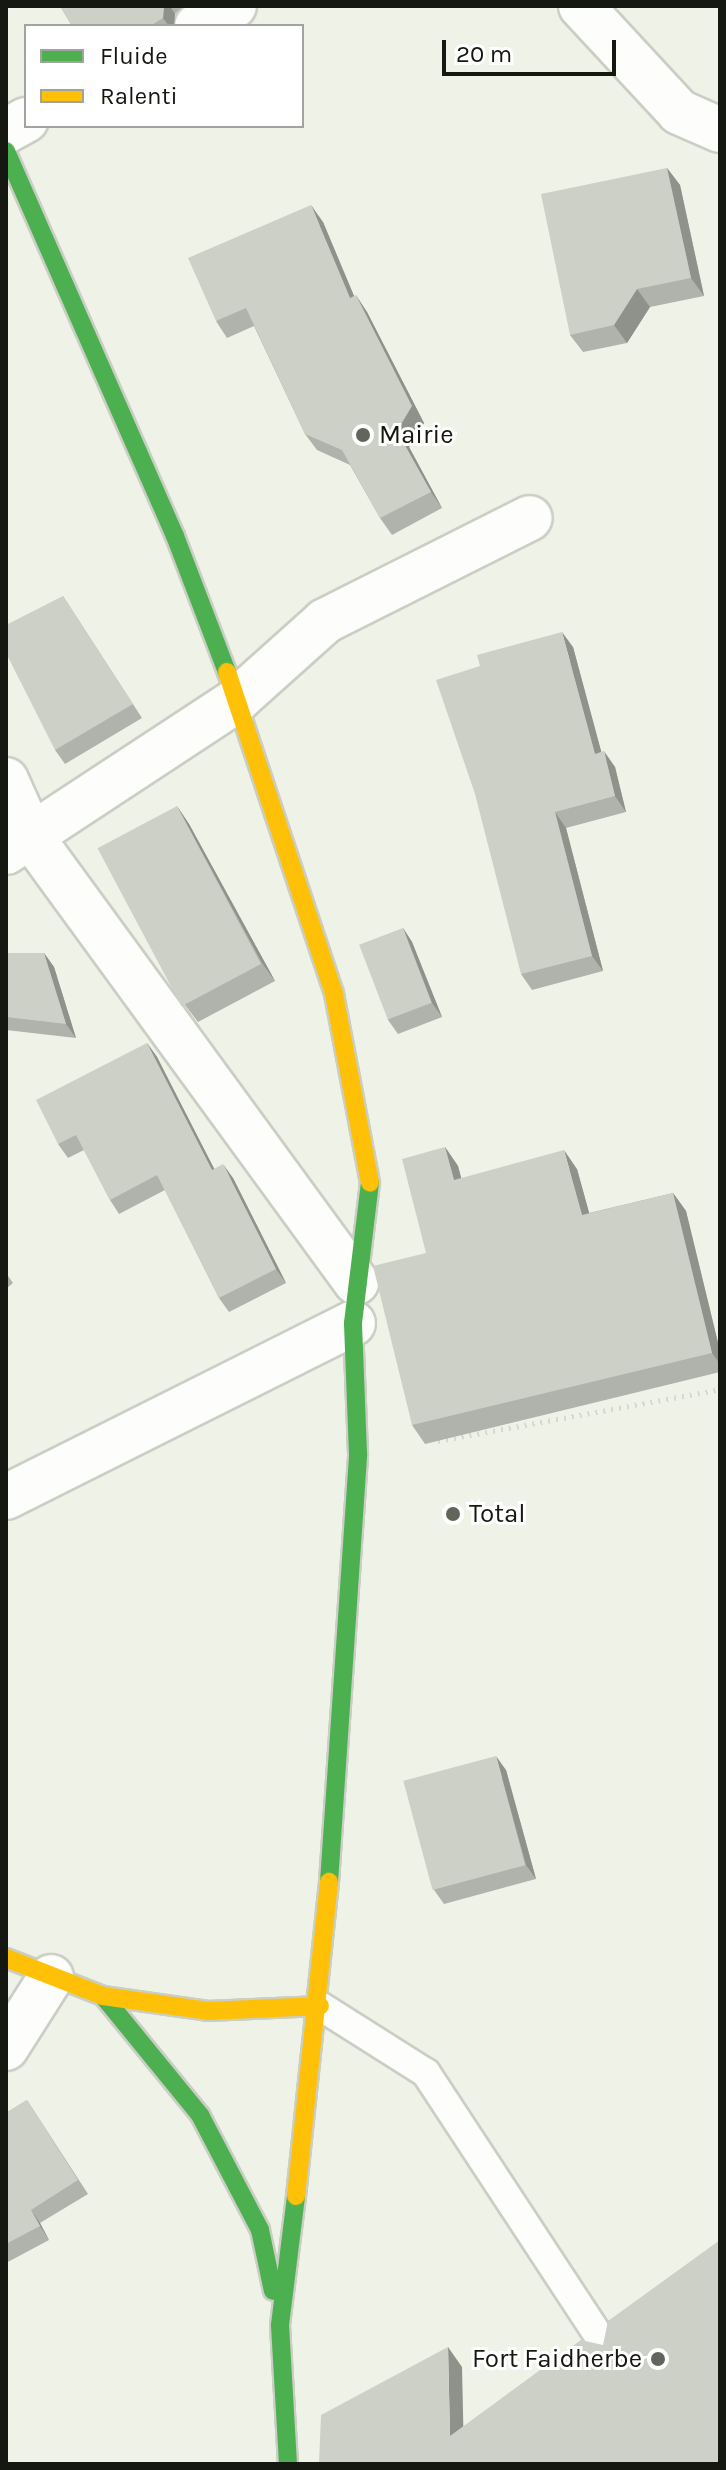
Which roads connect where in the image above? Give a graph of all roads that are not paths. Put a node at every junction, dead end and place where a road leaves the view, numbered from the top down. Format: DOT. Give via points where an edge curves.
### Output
graph roads {
  1 [pos="234,6"];
  2 [pos="581,6"];
  3 [pos="201,24"];
  4 [pos="24,121"];
  5 [pos="720,130"];
  6 [pos="6,131"];
  7 [pos="6,151"];
  8 [pos="530,518"];
  9 [pos="237,700"];
  10 [pos="6,780"];
  11 [pos="19,845"];
  12 [pos="355,1302"];
  13 [pos="6,1497"];
  14 [pos="6,1958"];
  15 [pos="51,1977"];
  16 [pos="103,1996"];
  17 [pos="320,2006"];
  18 [pos="6,2048"];
  19 [pos="280,2325"];
  20 [pos="608,2350"];
  21 [pos="288,2464"];
  1 -- 3 [label="street"];
  2 -- 5 [label="street" via="679,112"];
  4 -- 6 [label="street"];
  7 -- 9 [label="street" via="175,536"];
  8 -- 9 [label="street" via="325,621"];
  9 -- 11 [label="street"];
  9 -- 12 [label="street" via="334,994 355,1082 370,1183"];
  10 -- 11 [label="street"];
  11 -- 12 [label="street"];
  12 -- 13 [label="street"];
  12 -- 17 [label="street" via="358,1454"];
  14 -- 15 [label="street"];
  15 -- 16 [label="street"];
  15 -- 18 [label="street"];
  16 -- 17 [label="street" via="208,2011"];
  16 -- 19 [label="street" via="200,2115 245,2195"];
  17 -- 19 [label="street"];
  17 -- 20 [label="lane" via="426,2073"];
  19 -- 21 [label="street"];
}
